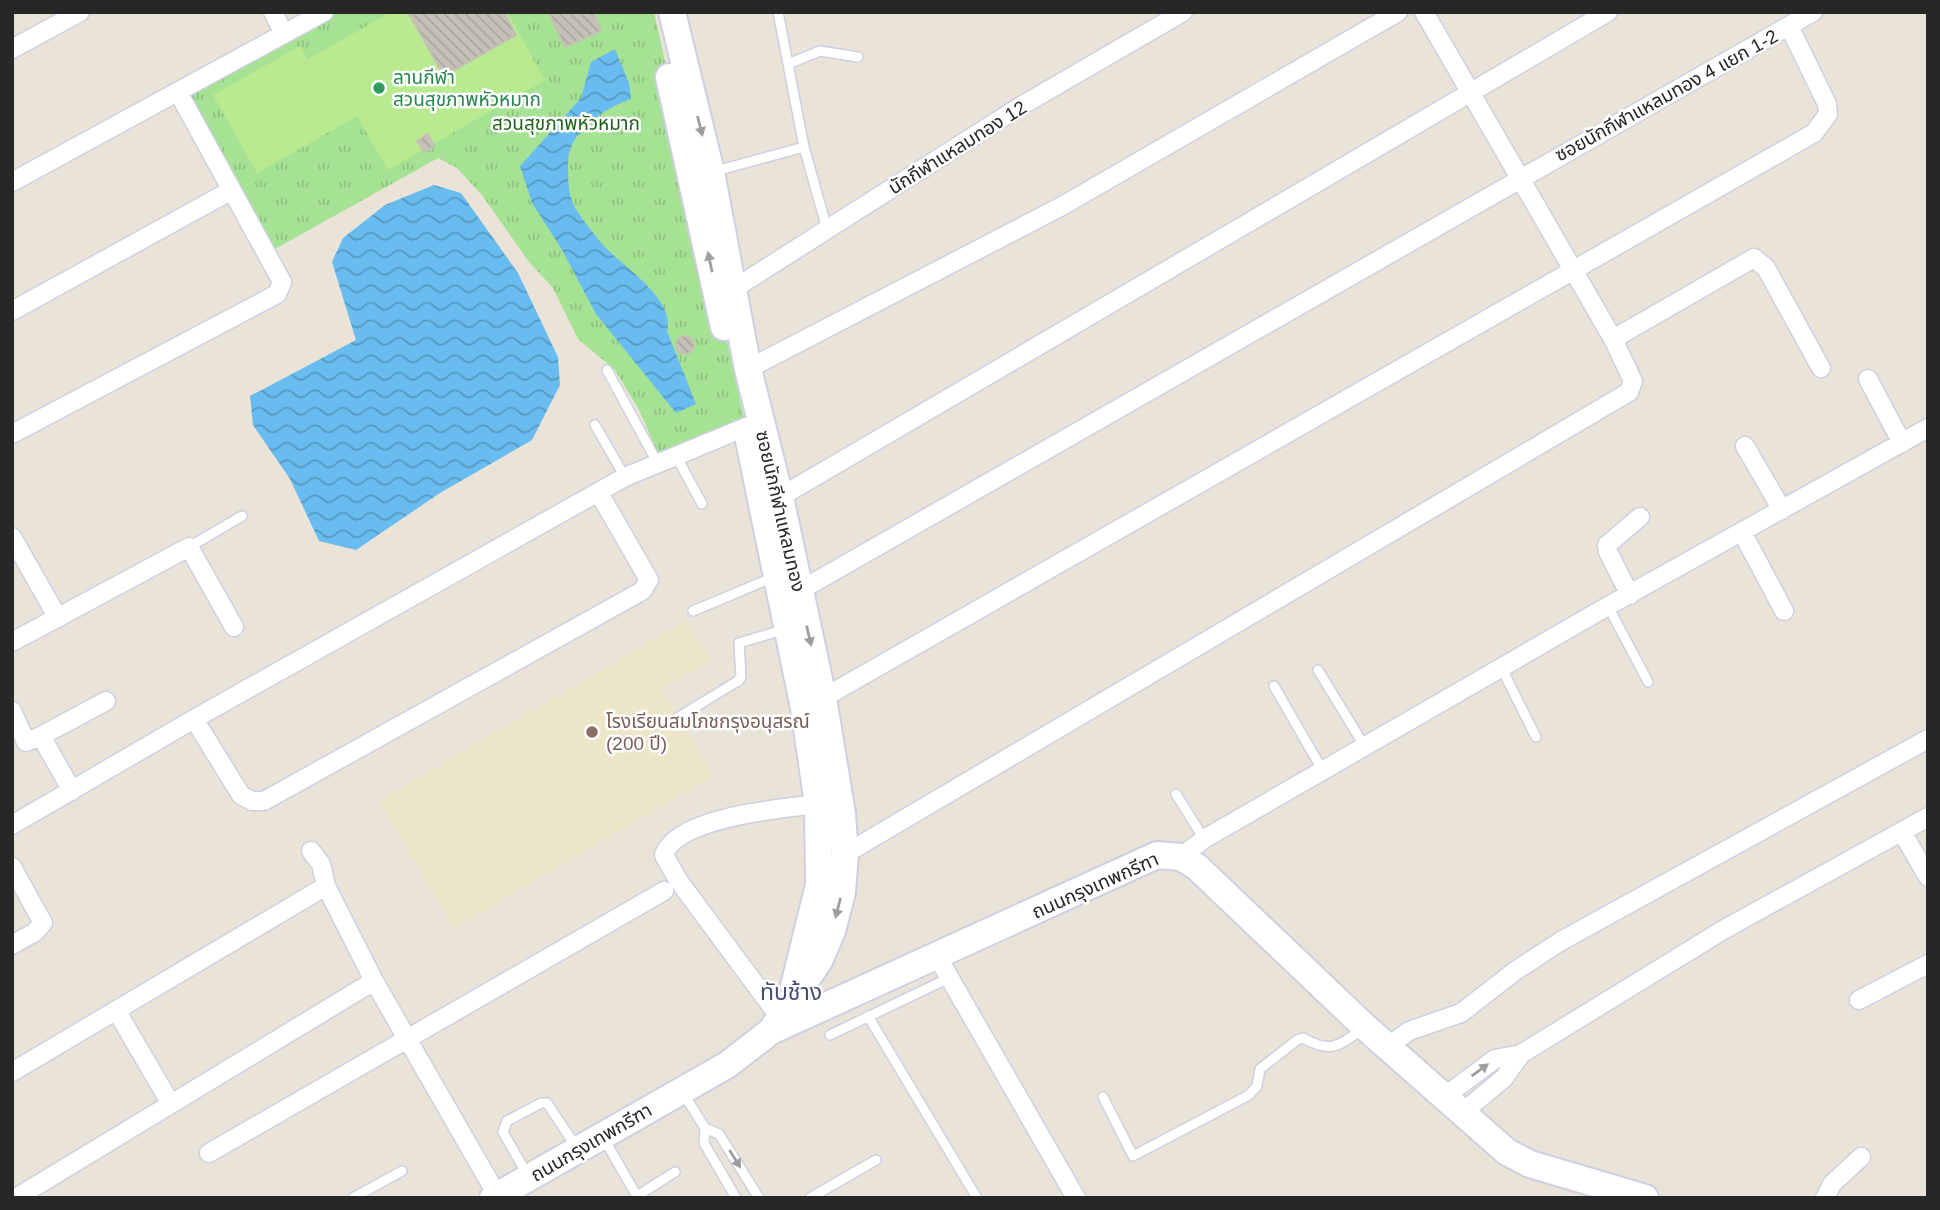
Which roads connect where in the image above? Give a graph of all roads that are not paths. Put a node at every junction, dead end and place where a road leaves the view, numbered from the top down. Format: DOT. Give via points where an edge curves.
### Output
graph roads {
  1 [pos="80,12"];
  2 [pos="273,12"];
  3 [pos="324,12"];
  4 [pos="654,12"];
  5 [pos="672,12"];
  6 [pos="778,12"];
  7 [pos="1183,12"];
  8 [pos="1398,12"];
  9 [pos="1424,12"];
  10 [pos="1608,12"];
  11 [pos="1813,12"];
  12 [pos="1789,26"];
  13 [pos="284,33"];
  14 [pos="12,49"];
  15 [pos="858,57"];
  16 [pos="788,64"];
  17 [pos="1471,90"];
  18 [pos="178,92"];
  19 [pos="804,147"];
  20 [pos="711,172"];
  21 [pos="1519,178"];
  22 [pos="12,182"];
  23 [pos="230,191"];
  24 [pos="827,229"];
  25 [pos="1572,270"];
  26 [pos="735,289"];
  27 [pos="12,311"];
  28 [pos="1613,339"];
  29 [pos="1821,368"];
  30 [pos="748,369"];
  31 [pos="607,370"];
  32 [pos="1868,379"];
  33 [pos="595,425"];
  34 [pos="746,428"];
  35 [pos="1928,428"];
  36 [pos="12,434"];
  37 [pos="1902,443"];
  38 [pos="1745,446"];
  39 [pos="675,454"];
  40 [pos="657,462"];
  41 [pos="625,477"];
  42 [pos="599,493"];
  43 [pos="780,497"];
  44 [pos="702,504"];
  45 [pos="1782,510"];
  46 [pos="242,516"];
  47 [pos="1640,517"];
  48 [pos="1742,532"];
  49 [pos="12,537"];
  50 [pos="189,547"];
  51 [pos="775,576"];
  52 [pos="799,591"];
  53 [pos="1630,594"];
  54 [pos="1608,606"];
  55 [pos="693,611"];
  56 [pos="1784,611"];
  57 [pos="58,618"];
  58 [pos="234,627"];
  59 [pos="788,629"];
  60 [pos="12,642"];
  61 [pos="1501,667"];
  62 [pos="1318,670"];
  63 [pos="1648,682"];
  64 [pos="1274,686"];
  65 [pos="106,701"];
  66 [pos="814,703"];
  67 [pos="12,711"];
  68 [pos="677,718"];
  69 [pos="194,719"];
  70 [pos="1536,737"];
  71 [pos="1928,739"];
  72 [pos="26,743"];
  73 [pos="1365,747"];
  74 [pos="1323,771"];
  75 [pos="72,791"];
  76 [pos="1176,794"];
  77 [pos="818,804"];
  78 [pos="1928,817"];
  79 [pos="12,825"];
  80 [pos="1902,832"];
  81 [pos="1204,839"];
  82 [pos="311,851"];
  83 [pos="845,854"];
  84 [pos="1181,857"];
  85 [pos="12,867"];
  86 [pos="1928,877"];
  87 [pos="326,886"];
  88 [pos="664,891"];
  89 [pos="12,945"];
  90 [pos="1928,964"];
  91 [pos="943,967"];
  92 [pos="374,981"];
  93 [pos="1859,1000"];
  94 [pos="116,1010"];
  95 [pos="868,1016"];
  96 [pos="781,1017"];
  97 [pos="1365,1027"];
  98 [pos="830,1035"];
  99 [pos="406,1039"];
  100 [pos="1387,1046"];
  101 [pos="12,1072"];
  102 [pos="682,1091"];
  103 [pos="1103,1097"];
  104 [pos="171,1104"];
  105 [pos="1453,1105"];
  106 [pos="705,1128"];
  107 [pos="603,1135"];
  108 [pos="578,1149"];
  109 [pos="209,1153"];
  110 [pos="1861,1157"];
  111 [pos="876,1160"];
  112 [pos="402,1171"];
  113 [pos="676,1172"];
  114 [pos="529,1177"];
  115 [pos="495,1197"];
  116 [pos="638,1197"];
  117 [pos="16,1198"];
  118 [pos="354,1198"];
  119 [pos="736,1198"];
  120 [pos="759,1198"];
  121 [pos="810,1198"];
  122 [pos="977,1198"];
  123 [pos="1076,1198"];
  124 [pos="1645,1198"];
  125 [pos="1825,1198"];
  1 -- 14 [label="street"];
  2 -- 13 [label="street"];
  3 -- 13 [label="street"];
  34 -- 4 [label="street, ซอยนักกีฬาแหลมทอง, one-way"];
  5 -- 20 [label="street, ซอยนักกีฬาแหลมทอง, one-way"];
  6 -- 16 [label="lane"];
  7 -- 24 [label="street, นักกีฬาแหลมทอง 12" via="1021,106"];
  8 -- 30 [label="street" via="1062,206"];
  9 -- 17 [label="street"];
  10 -- 17 [label="street"];
  11 -- 12 [label="street, ซอยนักกีฬาแหลมทอง 4 แยก 1-2"];
  12 -- 21 [label="street, ซอยนักกีฬาแหลมทอง 4 แยก 1-2"];
  12 -- 25 [label="street" via="1827,104 1824,123 1814,133"];
  13 -- 18 [label="street"];
  15 -- 16 [label="lane" via="820,51"];
  16 -- 19 [label="lane"];
  17 -- 21 [label="street"];
  17 -- 43 [label="street"];
  18 -- 22 [label="street"];
  18 -- 23 [label="street"];
  19 -- 20 [label="lane"];
  19 -- 24 [label="lane"];
  20 -- 26 [label="street, ซอยนักกีฬาแหลมทอง"];
  21 -- 25 [label="street"];
  21 -- 52 [label="street, ซอยนักกีฬาแหลมทอง 4 แยก 1-2"];
  23 -- 27 [label="street"];
  23 -- 36 [label="street" via="282,282 277,294"];
  24 -- 26 [label="street, นักกีฬาแหลมทอง 12"];
  25 -- 28 [label="street"];
  25 -- 66 [label="street"];
  26 -- 30 [label="street, ซอยนักกีฬาแหลมทอง"];
  28 -- 29 [label="street" via="1754,258 1766,268"];
  28 -- 83 [label="street" via="1633,381 1629,392"];
  30 -- 43 [label="street, ซอยนักกีฬาแหลมทอง"];
  31 -- 40 [label="lane"];
  32 -- 37 [label="street"];
  33 -- 41 [label="lane"];
  34 -- 39 [label="street"];
  34 -- 51 [label="street, ซอยนักกีฬาแหลมทอง"];
  35 -- 37 [label="street"];
  37 -- 45 [label="street"];
  38 -- 45 [label="street"];
  39 -- 40 [label="street"];
  39 -- 44 [label="lane"];
  40 -- 41 [label="street"];
  41 -- 42 [label="street"];
  42 -- 69 [label="street"];
  42 -- 69 [label="street" via="649,580 642,591 264,801 241,795"];
  43 -- 52 [label="street, ซอยนักกีฬาแหลมทอง"];
  45 -- 48 [label="street"];
  46 -- 50 [label="lane"];
  47 -- 53 [label="street" via="1607,545"];
  48 -- 53 [label="street"];
  48 -- 56 [label="street"];
  49 -- 57 [label="street"];
  50 -- 57 [label="street"];
  50 -- 58 [label="street"];
  51 -- 55 [label="lane"];
  51 -- 59 [label="street, ซอยนักกีฬาแหลมทอง"];
  52 -- 66 [label="street, ซอยนักกีฬาแหลมทอง, one-way"];
  53 -- 54 [label="street"];
  54 -- 61 [label="street"];
  54 -- 63 [label="lane"];
  57 -- 60 [label="street"];
  59 -- 66 [label="street, ซอยนักกีฬาแหลมทอง"];
  59 -- 68 [label="lane" via="739,643 738,681"];
  61 -- 70 [label="lane"];
  61 -- 73 [label="street"];
  62 -- 73 [label="lane"];
  64 -- 74 [label="lane"];
  65 -- 72 [label="street"];
  66 -- 77 [label="street, ซอยนักกีฬาแหลมทอง"];
  66 -- 83 [label="street, ซอยนักกีฬาแหลมทอง" via="837,768"];
  67 -- 72 [label="street"];
  69 -- 75 [label="street"];
  71 -- 100 [label="street" via="1561,941 1461,1013 1409,1031"];
  72 -- 75 [label="street"];
  73 -- 74 [label="street"];
  74 -- 81 [label="street"];
  75 -- 79 [label="street"];
  76 -- 81 [label="lane"];
  77 -- 96 [label="street, ซอยนักกีฬาแหลมทอง" via="819,885"];
  77 -- 96 [label="street" via="740,814 683,834 664,855"];
  78 -- 80 [label="street"];
  80 -- 86 [label="street"];
  80 -- 105 [label="street" via="1723,930 1521,1054 1504,1078"];
  81 -- 84 [label="street"];
  82 -- 87 [label="street" via="321,864"];
  83 -- 96 [label="street, ซอยนักกีฬาแหลมทอง, one-way" via="832,931 819,961"];
  84 -- 91 [label="street, ถนนกรุงเทพกรีฑา" via="1157,855"];
  84 -- 97 [label="street, ถนนกรุงเทพกรีฑา" via="1197,867"];
  85 -- 89 [label="street" via="43,923"];
  87 -- 92 [label="street"];
  87 -- 94 [label="street"];
  88 -- 99 [label="street"];
  90 -- 93 [label="street"];
  91 -- 95 [label="lane"];
  91 -- 96 [label="street, ถนนกรุงเทพกรีฑา"];
  91 -- 123 [label="street"];
  92 -- 99 [label="street"];
  92 -- 104 [label="street"];
  94 -- 101 [label="street"];
  94 -- 104 [label="street"];
  95 -- 98 [label="lane"];
  95 -- 122 [label="lane"];
  96 -- 102 [label="street, ถนนกรุงเทพกรีฑา" via="727,1065"];
  97 -- 100 [label="street, ถนนกรุงเทพกรีฑา"];
  97 -- 103 [label="lane" via="1329,1049 1303,1038 1297,1040 1260,1069 1257,1086 1249,1095 1133,1156"];
  99 -- 109 [label="street"];
  99 -- 115 [label="street"];
  100 -- 105 [label="street, ถนนกรุงเทพกรีฑา"];
  102 -- 106 [label="lane"];
  102 -- 107 [label="street, ถนนกรุงเทพกรีฑา"];
  104 -- 117 [label="street"];
  105 -- 124 [label="street, ถนนกรุงเทพกรีฑา" via="1507,1152 1530,1164"];
  106 -- 119 [label="lane" via="704,1143"];
  106 -- 120 [label="lane, one-way" via="719,1134"];
  107 -- 108 [label="street, ถนนกรุงเทพกรีฑา"];
  107 -- 116 [label="lane"];
  108 -- 114 [label="street, ถนนกรุงเทพกรีฑา"];
  108 -- 114 [label="lane" via="547,1103 507,1121 503,1132"];
  110 -- 125 [label="street" via="1832,1184"];
  111 -- 121 [label="lane"];
  112 -- 118 [label="lane"];
  113 -- 116 [label="lane"];
  114 -- 115 [label="street, ถนนกรุงเทพกรีฑา"];
}
